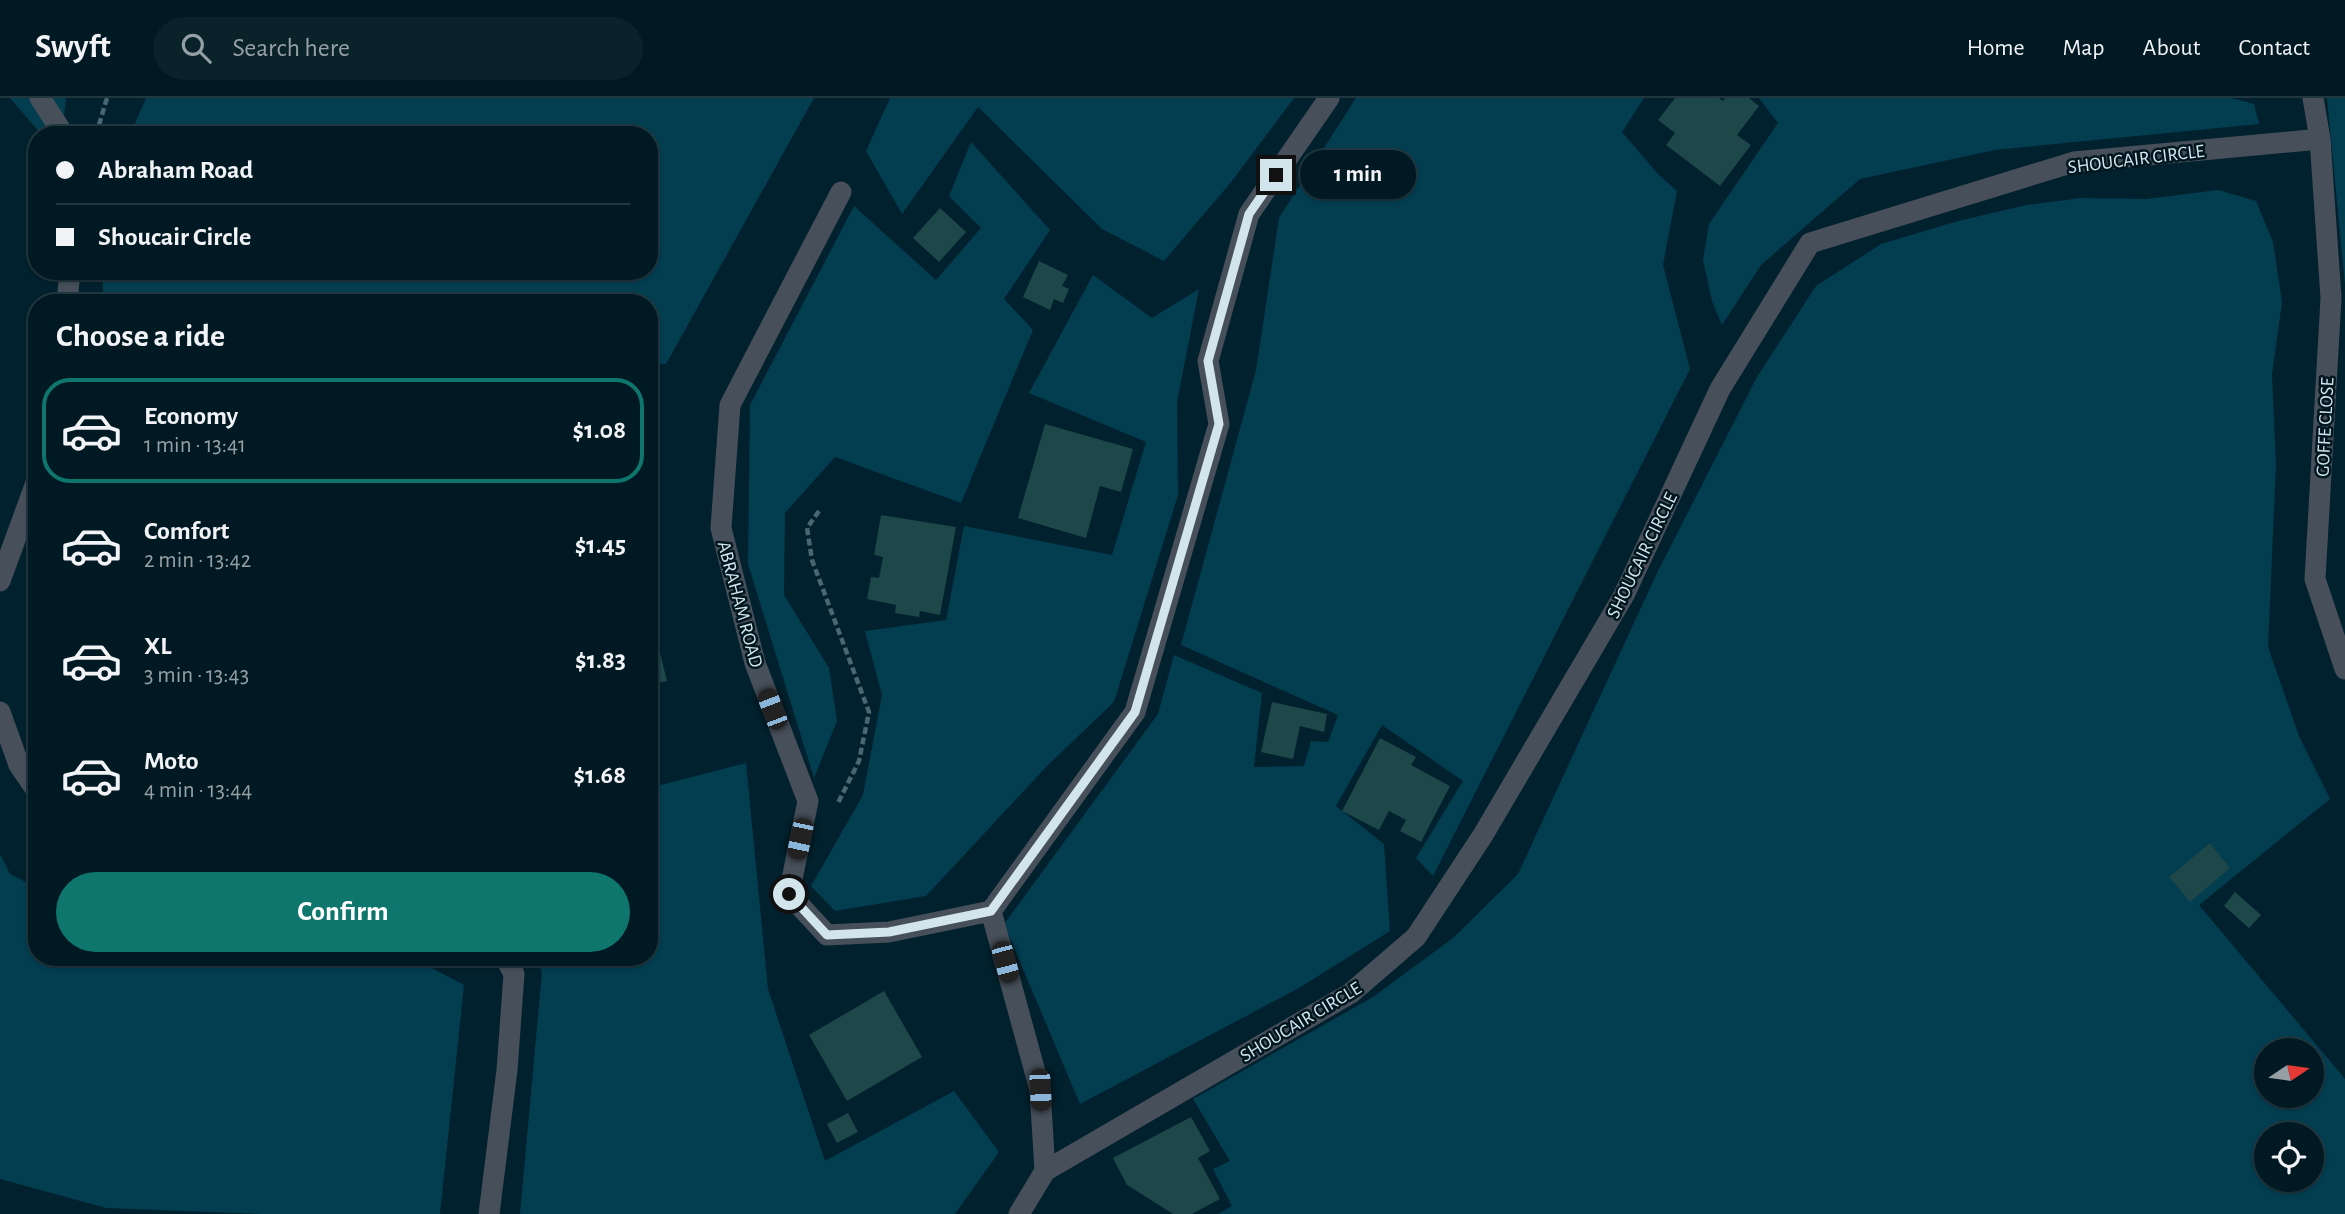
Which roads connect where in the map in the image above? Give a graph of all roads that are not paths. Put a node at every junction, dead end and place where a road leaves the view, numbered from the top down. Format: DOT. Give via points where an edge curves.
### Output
graph roads {
  1 [pos="40,98"];
  2 [pos="1329,98"];
  3 [pos="2314,98"];
  4 [pos="58,126"];
  5 [pos="2320,139"];
  6 [pos="841,192"];
  7 [pos="28,504"];
  8 [pos="0,580"];
  9 [pos="2345,669"];
  10 [pos="0,712"];
  11 [pos="28,778"];
  12 [pos="991,911"];
  13 [pos="510,966"];
  14 [pos="1045,1171"];
  15 [pos="489,1214"];
  16 [pos="1018,1214"];
  1 -- 4 [label="street"];
  2 -- 12 [label="street" via="1249,214 1208,361 1219,424 1135,712"];
  3 -- 5 [label="street"];
  5 -- 9 [label="street, GOFFE CLOSE" via="2331,298 2315,579"];
  5 -- 14 [label="street, SHOUCAIR CIRCLE" via="2074,162 1810,243 1720,389 1624,595 1483,835 1416,937 1352,993"];
  6 -- 12 [label="street, ABRAHAM ROAD" via="730,405 721,528 755,663 808,801 789,894 827,935 889,932"];
  7 -- 8 [label="street"];
  10 -- 11 [label="street"];
  12 -- 14 [label="street" via="1040,1090"];
  13 -- 15 [label="street" via="514,974 507,1070"];
  14 -- 16 [label="street"];
}
